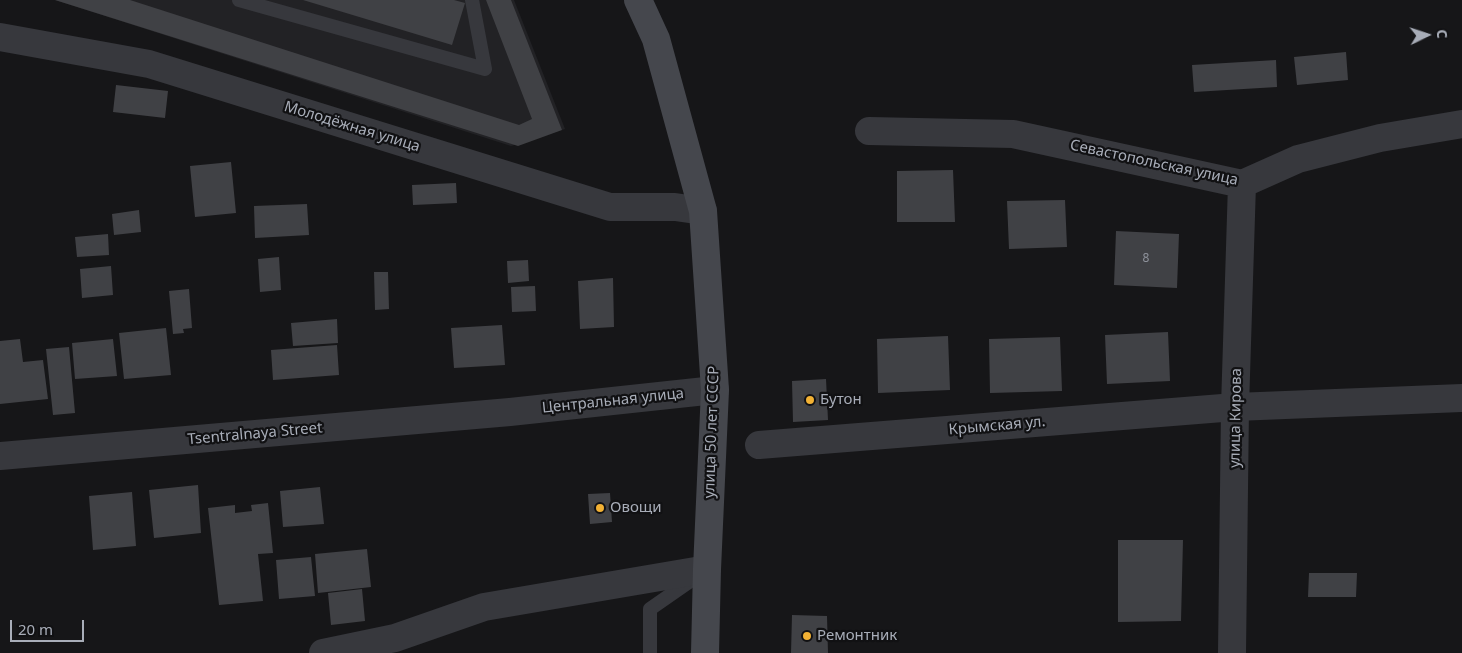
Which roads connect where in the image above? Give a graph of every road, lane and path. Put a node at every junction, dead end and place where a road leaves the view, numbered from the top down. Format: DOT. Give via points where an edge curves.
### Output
graph roads {
  1 [pos="239,0"];
  2 [pos="472,0"];
  3 [pos="638,0"];
  4 [pos="0,37"];
  5 [pos="1462,124"];
  6 [pos="869,131"];
  7 [pos="1242,184"];
  8 [pos="703,211"];
  9 [pos="715,390"];
  10 [pos="1462,398"];
  11 [pos="1236,407"];
  12 [pos="759,446"];
  13 [pos="0,456"];
  14 [pos="707,570"];
  15 [pos="323,653"];
  16 [pos="650,653"];
  17 [pos="705,653"];
  18 [pos="1232,653"];
  1 -- 2 [label="lane" via="485,69"];
  3 -- 8 [label="main road, улица 50 лет СССР" via="656,39"];
  4 -- 8 [label="street, Молодёжная улица" via="149,64 610,207 675,207"];
  5 -- 7 [label="street, Севастопольская улица" via="1380,138 1298,159"];
  6 -- 7 [label="street, Севастопольская улица" via="1013,134"];
  7 -- 11 [label="street, улица Кирова"];
  8 -- 9 [label="main road, улица 50 лет СССР"];
  9 -- 13 [label="street, Центральная улица" via="510,412"];
  9 -- 14 [label="main road, улица 50 лет СССР"];
  10 -- 11 [label="street, Крымская ул."];
  11 -- 12 [label="street, Крымская ул."];
  11 -- 18 [label="street, улица Кирова"];
  14 -- 15 [label="street" via="484,607 395,638"];
  14 -- 16 [label="lane" via="650,609"];
  14 -- 17 [label="main road, улица 50 лет СССР"];
}
